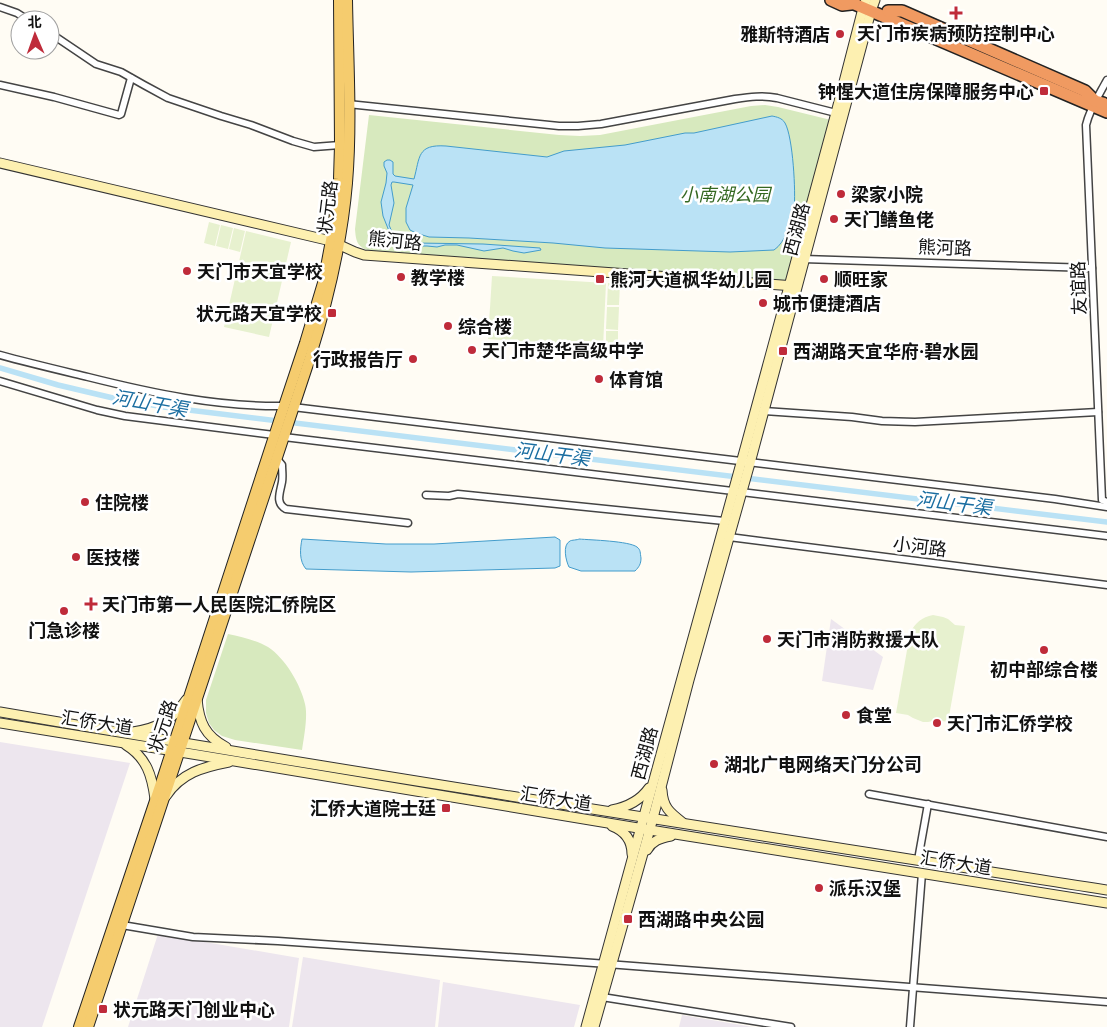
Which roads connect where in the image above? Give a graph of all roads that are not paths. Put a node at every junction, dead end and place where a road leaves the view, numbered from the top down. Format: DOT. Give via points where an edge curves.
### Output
graph roads {
  1 [pos="339,0"];
  2 [pos="347,0"];
  3 [pos="831,0"];
  4 [pos="864,3"];
  5 [pos="887,15"];
  6 [pos="60,40"];
  7 [pos="131,78"];
  8 [pos="1107,80"];
  9 [pos="0,85"];
  10 [pos="1094,103"];
  11 [pos="348,104"];
  12 [pos="1107,105"];
  13 [pos="1107,112"];
  14 [pos="836,113"];
  15 [pos="1107,118"];
  16 [pos="340,146"];
  17 [pos="0,164"];
  18 [pos="335,242"];
  19 [pos="801,259"];
  20 [pos="1092,268"];
  21 [pos="793,286"];
  22 [pos="0,355"];
  23 [pos="0,381"];
  24 [pos="288,408"];
  25 [pos="764,411"];
  26 [pos="1098,412"];
  27 [pos="278,435"];
  28 [pos="277,459"];
  29 [pos="1104,462"];
  30 [pos="745,464"];
  31 [pos="737,490"];
  32 [pos="426,496"];
  33 [pos="1104,501"];
  34 [pos="1107,507"];
  35 [pos="724,521"];
  36 [pos="408,523"];
  37 [pos="1107,536"];
  38 [pos="729,537"];
  39 [pos="1107,585"];
  40 [pos="193,697"];
  41 [pos="0,712"];
  42 [pos="0,723"];
  43 [pos="123,733"];
  44 [pos="121,743"];
  45 [pos="177,746"];
  46 [pos="238,756"];
  47 [pos="658,780"];
  48 [pos="869,794"];
  49 [pos="159,800"];
  50 [pos="928,804"];
  51 [pos="605,811"];
  52 [pos="648,818"];
  53 [pos="603,822"];
  54 [pos="684,823"];
  55 [pos="645,829"];
  56 [pos="682,835"];
  57 [pos="1107,837"];
  58 [pos="918,860"];
  59 [pos="636,863"];
  60 [pos="922,873"];
  61 [pos="1107,890"];
  62 [pos="1107,903"];
  63 [pos="122,925"];
  64 [pos="608,964"];
  65 [pos="913,987"];
  66 [pos="602,997"];
  67 [pos="1107,1002"];
  68 [pos="79,1027"];
  69 [pos="88,1027"];
  70 [pos="586,1027"];
  71 [pos="594,1027"];
  72 [pos="791,1027"];
  73 [pos="910,1027"];
  1 -- 16 [label="main road, 状元路"];
  2 -- 11 [label="main road, 状元路"];
  3 -- 4 [label="highway" via="842,5"];
  4 -- 5 [label="highway"];
  4 -- 14 [label="main road, 西湖路"];
  4 -- 19 [label="main road, 西湖路"];
  5 -- 10 [label="highway" via="902,11 1085,91"];
  5 -- 10 [label="highway" via="898,29 1078,107"];
  6 -- 7 [label="street" via="96,64"];
  7 -- 9 [label="street" via="119,115"];
  7 -- 16 [label="street" via="168,98 293,141 314,147"];
  8 -- 10 [label="street, 友谊路"];
  10 -- 12 [label="highway"];
  10 -- 13 [label="highway"];
  10 -- 15 [label="highway"];
  10 -- 20 [label="street, 友谊路" via="1086,125"];
  11 -- 14 [label="street" via="560,126 601,124 754,96 770,96"];
  11 -- 18 [label="main road, 状元路" via="347,185"];
  14 -- 19 [label="main road, 西湖路"];
  16 -- 18 [label="main road, 状元路"];
  17 -- 18 [label="main road, 熊河路"];
  18 -- 21 [label="main road, 熊河路" via="355,252 374,256"];
  18 -- 24 [label="main road, 状元路"];
  19 -- 20 [label="street, 熊河路"];
  19 -- 21 [label="main road, 西湖路"];
  20 -- 26 [label="street, 友谊路"];
  21 -- 25 [label="main road, 西湖路"];
  21 -- 30 [label="main road, 西湖路"];
  22 -- 24 [label="street" via="135,389 235,404"];
  23 -- 27 [label="street" via="125,416"];
  24 -- 27 [label="main road, 状元路"];
  24 -- 30 [label="street"];
  25 -- 26 [label="street" via="915,422"];
  25 -- 30 [label="main road, 西湖路"];
  26 -- 29 [label="street, 友谊路"];
  27 -- 28 [label="main road, 状元路"];
  27 -- 31 [label="street"];
  27 -- 40 [label="main road, 状元路"];
  28 -- 36 [label="street" via="282,465 279,503 286,509"];
  28 -- 40 [label="main road, 状元路"];
  29 -- 33 [label="street, 友谊路"];
  30 -- 31 [label="main road"];
  30 -- 34 [label="street"];
  31 -- 35 [label="main road, 西湖路"];
  31 -- 37 [label="street"];
  31 -- 38 [label="main road, 西湖路"];
  32 -- 35 [label="street" via="458,494"];
  35 -- 47 [label="main road, 西湖路"];
  38 -- 39 [label="street, 小河路"];
  38 -- 47 [label="main road, 西湖路"];
  40 -- 43 [label="main road" via="166,722"];
  40 -- 45 [label="main road, 状元路"];
  40 -- 46 [label="main road" via="201,722 210,736"];
  41 -- 43 [label="main road, 汇侨大道"];
  42 -- 44 [label="main road, 汇侨大道"];
  43 -- 44 [label="main road" via="131,739 128,743"];
  43 -- 45 [label="main road, 汇侨大道"];
  44 -- 45 [label="main road, 汇侨大道"];
  44 -- 49 [label="main road" via="133,750 146,766"];
  45 -- 46 [label="main road, 汇侨大道"];
  45 -- 49 [label="main road, 状元路"];
  46 -- 49 [label="main road" via="193,772 178,781"];
  46 -- 51 [label="main road, 汇侨大道"];
  46 -- 53 [label="main road, 汇侨大道"];
  47 -- 51 [label="main road" via="637,801"];
  47 -- 52 [label="main road, 西湖路"];
  47 -- 54 [label="main road" via="665,805"];
  48 -- 50 [label="street"];
  49 -- 63 [label="main road, 状元路"];
  49 -- 68 [label="main road, 状元路"];
  50 -- 57 [label="street"];
  50 -- 58 [label="street"];
  51 -- 52 [label="main road, 汇侨大道"];
  52 -- 54 [label="main road, 汇侨大道"];
  52 -- 55 [label="main road, 西湖路"];
  53 -- 55 [label="main road, 汇侨大道"];
  53 -- 59 [label="main road" via="626,834"];
  54 -- 58 [label="main road, 汇侨大道"];
  55 -- 56 [label="main road, 汇侨大道"];
  55 -- 59 [label="main road, 西湖路"];
  56 -- 59 [label="main road" via="656,840"];
  56 -- 60 [label="main road, 汇侨大道"];
  58 -- 61 [label="main road, 汇侨大道"];
  59 -- 64 [label="main road, 西湖路"];
  60 -- 62 [label="main road, 汇侨大道"];
  60 -- 65 [label="street"];
  63 -- 64 [label="street" via="193,937"];
  63 -- 69 [label="main road, 状元路"];
  64 -- 65 [label="street"];
  64 -- 66 [label="main road, 西湖路"];
  64 -- 70 [label="main road, 西湖路"];
  65 -- 67 [label="street"];
  65 -- 73 [label="street"];
  66 -- 71 [label="main road, 西湖路"];
  66 -- 72 [label="street"];
}
